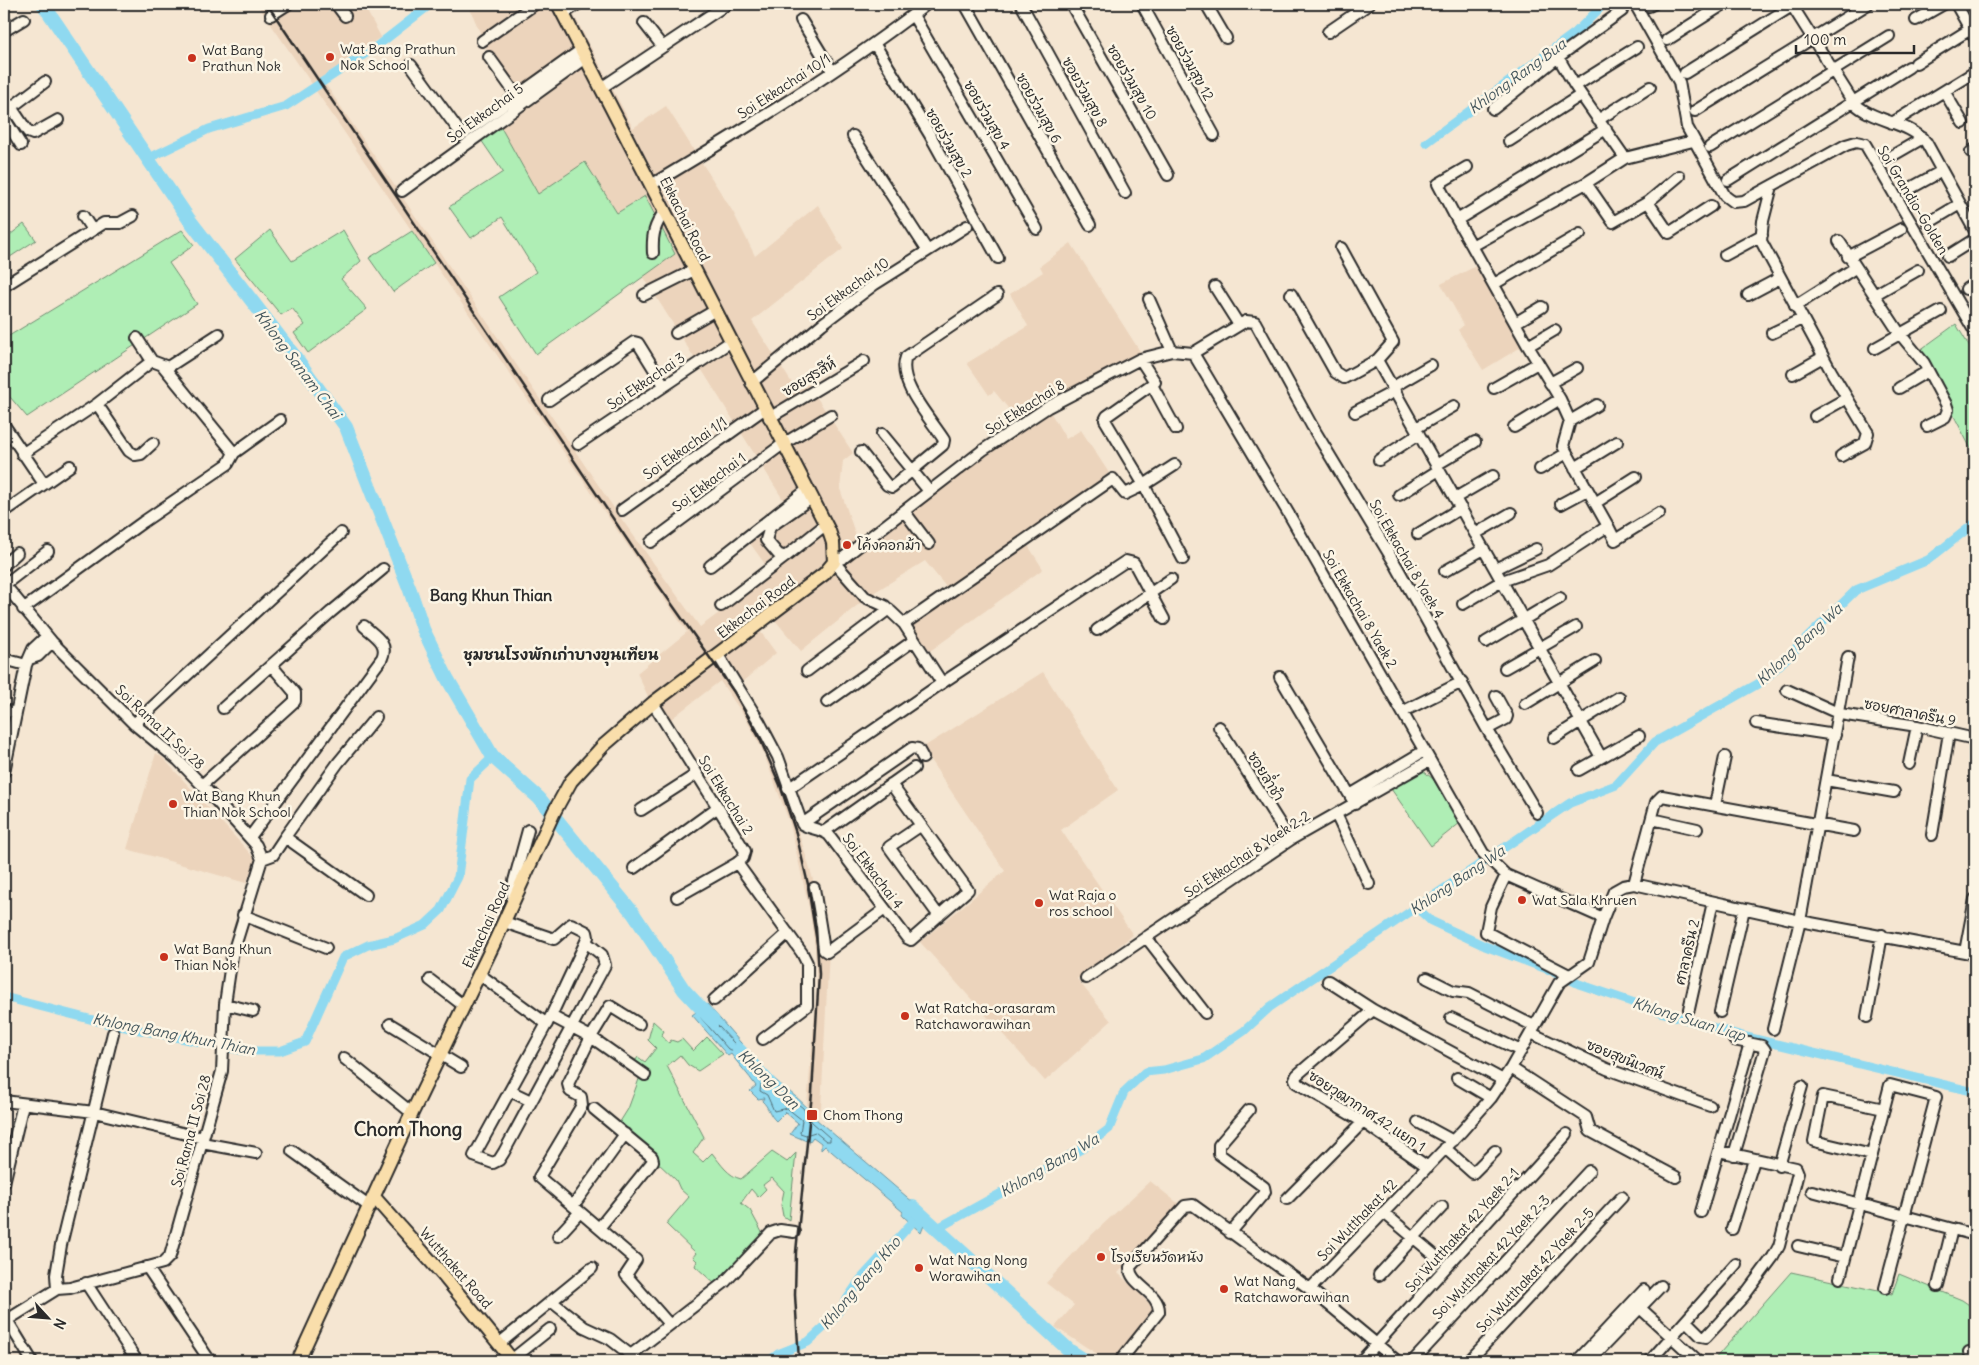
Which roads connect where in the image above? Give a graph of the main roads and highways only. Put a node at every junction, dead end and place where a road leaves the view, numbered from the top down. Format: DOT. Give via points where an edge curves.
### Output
graph roads {
  1 [pos="561,9"];
  2 [pos="372,1202"];
  3 [pos="298,1361"];
  4 [pos="511,1361"];
  1 -- 2 [label="main road, Ekkachai Road" via="825,525 833,543 834,562 824,574 653,703 578,772 560,800"];
  2 -- 3 [label="main road, Ekkachai Road"];
  2 -- 4 [label="main road, Wutthakat Road" via="444,1275"];
}
